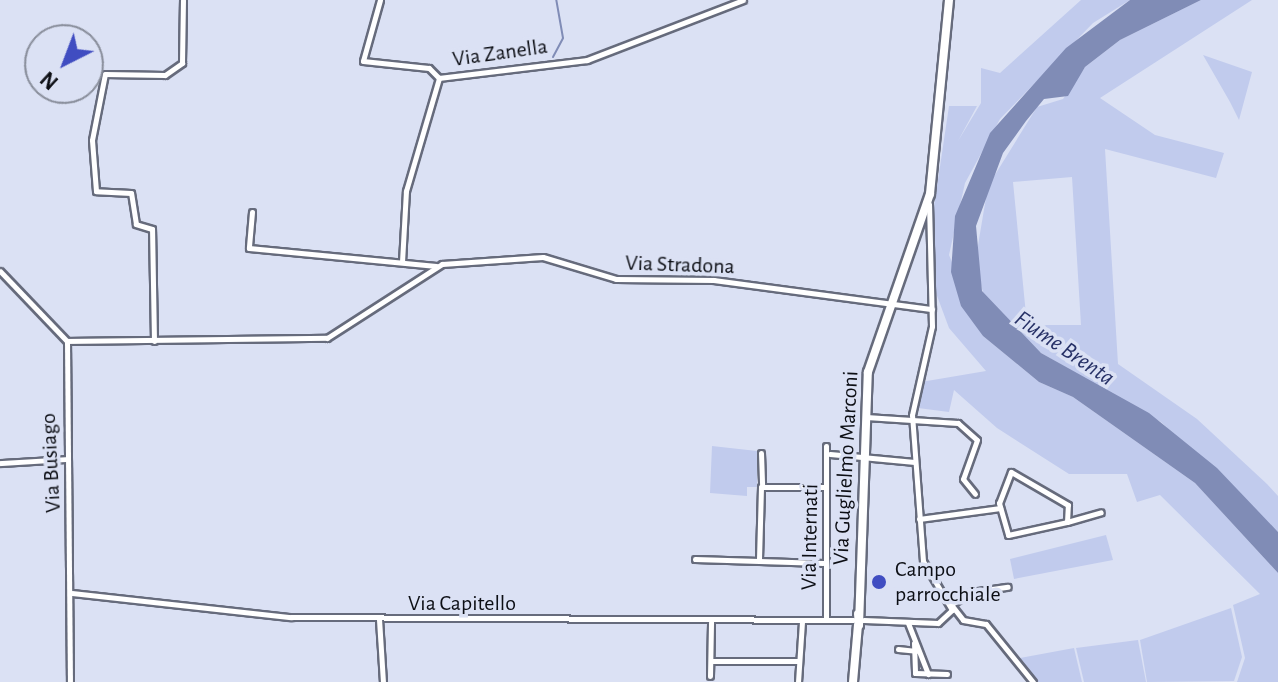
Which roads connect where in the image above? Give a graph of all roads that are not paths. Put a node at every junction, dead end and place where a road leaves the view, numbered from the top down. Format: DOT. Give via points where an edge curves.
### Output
graph roads {
  1 [pos="183,0"];
  2 [pos="380,0"];
  3 [pos="743,0"];
  4 [pos="949,0"];
  5 [pos="439,78"];
  6 [pos="929,199"];
  7 [pos="252,212"];
  8 [pos="402,262"];
  9 [pos="436,266"];
  10 [pos="0,271"];
  11 [pos="889,305"];
  12 [pos="932,309"];
  13 [pos="67,341"];
  14 [pos="154,341"];
  15 [pos="865,417"];
  16 [pos="913,418"];
  17 [pos="826,446"];
  18 [pos="761,453"];
  19 [pos="830,454"];
  20 [pos="863,457"];
  21 [pos="67,459"];
  22 [pos="915,462"];
  23 [pos="0,463"];
  24 [pos="762,486"];
  25 [pos="826,487"];
  26 [pos="975,494"];
  27 [pos="1068,505"];
  28 [pos="1000,508"];
  29 [pos="1101,512"];
  30 [pos="1086,517"];
  31 [pos="919,519"];
  32 [pos="1067,522"];
  33 [pos="695,559"];
  34 [pos="759,559"];
  35 [pos="823,563"];
  36 [pos="1008,587"];
  37 [pos="72,593"];
  38 [pos="952,605"];
  39 [pos="379,619"];
  40 [pos="947,619"];
  41 [pos="826,620"];
  42 [pos="858,620"];
  43 [pos="963,620"];
  44 [pos="802,621"];
  45 [pos="711,622"];
  46 [pos="908,622"];
  47 [pos="898,649"];
  48 [pos="916,651"];
  49 [pos="711,661"];
  50 [pos="799,661"];
  51 [pos="928,674"];
  52 [pos="947,674"];
  53 [pos="710,676"];
  54 [pos="70,682"];
  55 [pos="383,682"];
  56 [pos="798,682"];
  57 [pos="853,682"];
  58 [pos="1033,682"];
  1 -- 14 [label="street" via="182,63 165,75 105,74 92,140 96,191 131,193 136,224 152,229"];
  2 -- 5 [label="street" via="363,61 429,68"];
  3 -- 5 [label="street, Via Zanella" via="587,60"];
  4 -- 6 [label="main road, Via Guglielmo Marconi"];
  5 -- 8 [label="street, Via Zanella" via="406,191"];
  6 -- 11 [label="main road, Via Guglielmo Marconi"];
  6 -- 12 [label="street"];
  7 -- 8 [label="street" via="249,248"];
  8 -- 9 [label="street"];
  9 -- 11 [label="street, Via Stradona" via="543,257 616,279 714,280"];
  9 -- 14 [label="street, Via Stradona" via="327,338"];
  10 -- 13 [label="street"];
  11 -- 12 [label="street, Via Stradona"];
  11 -- 15 [label="main road, Via Guglielmo Marconi" via="872,354"];
  12 -- 16 [label="street"];
  13 -- 14 [label="street, Via Stradona"];
  13 -- 21 [label="street, Via Busiago"];
  15 -- 16 [label="street"];
  15 -- 20 [label="main road, Via Guglielmo Marconi"];
  16 -- 22 [label="street"];
  16 -- 26 [label="street" via="948,419 976,437 963,479"];
  17 -- 19 [label="street, Via Internati"];
  18 -- 24 [label="street"];
  19 -- 20 [label="street, Via Internati"];
  19 -- 25 [label="street, Via Internati"];
  20 -- 22 [label="street, Via Internati"];
  20 -- 42 [label="main road, Via Guglielmo Marconi"];
  21 -- 23 [label="street"];
  21 -- 37 [label="street, Via Busiago"];
  22 -- 31 [label="street"];
  24 -- 25 [label="street"];
  24 -- 34 [label="street"];
  25 -- 35 [label="street, Via Internati"];
  27 -- 28 [label="street" via="1014,470"];
  27 -- 30 [label="street"];
  27 -- 32 [label="street"];
  28 -- 31 [label="street"];
  28 -- 32 [label="street" via="1008,535"];
  29 -- 30 [label="street"];
  30 -- 32 [label="street"];
  31 -- 38 [label="street" via="923,564"];
  33 -- 34 [label="street"];
  34 -- 35 [label="street"];
  35 -- 41 [label="street, Via Internati"];
  36 -- 38 [label="street" via="971,592"];
  37 -- 39 [label="street, Via Capitello" via="291,617"];
  37 -- 54 [label="street, Via Busiago"];
  38 -- 40 [label="street"];
  38 -- 43 [label="street"];
  39 -- 45 [label="street, Via Capitello"];
  39 -- 55 [label="street"];
  40 -- 43 [label="street, Via Capitello"];
  40 -- 46 [label="street, Via Capitello"];
  41 -- 42 [label="street, Via Capitello"];
  41 -- 44 [label="street, Via Capitello"];
  42 -- 46 [label="street, Via Capitello"];
  42 -- 57 [label="main road, Via Guglielmo Marconi"];
  43 -- 58 [label="street" via="986,624"];
  44 -- 45 [label="street, Via Capitello"];
  44 -- 50 [label="street"];
  45 -- 49 [label="street"];
  46 -- 48 [label="street"];
  47 -- 48 [label="street"];
  48 -- 51 [label="street"];
  48 -- 51 [label="street" via="915,673"];
  49 -- 50 [label="street"];
  49 -- 53 [label="street"];
  50 -- 56 [label="street"];
  51 -- 52 [label="street"];
}
